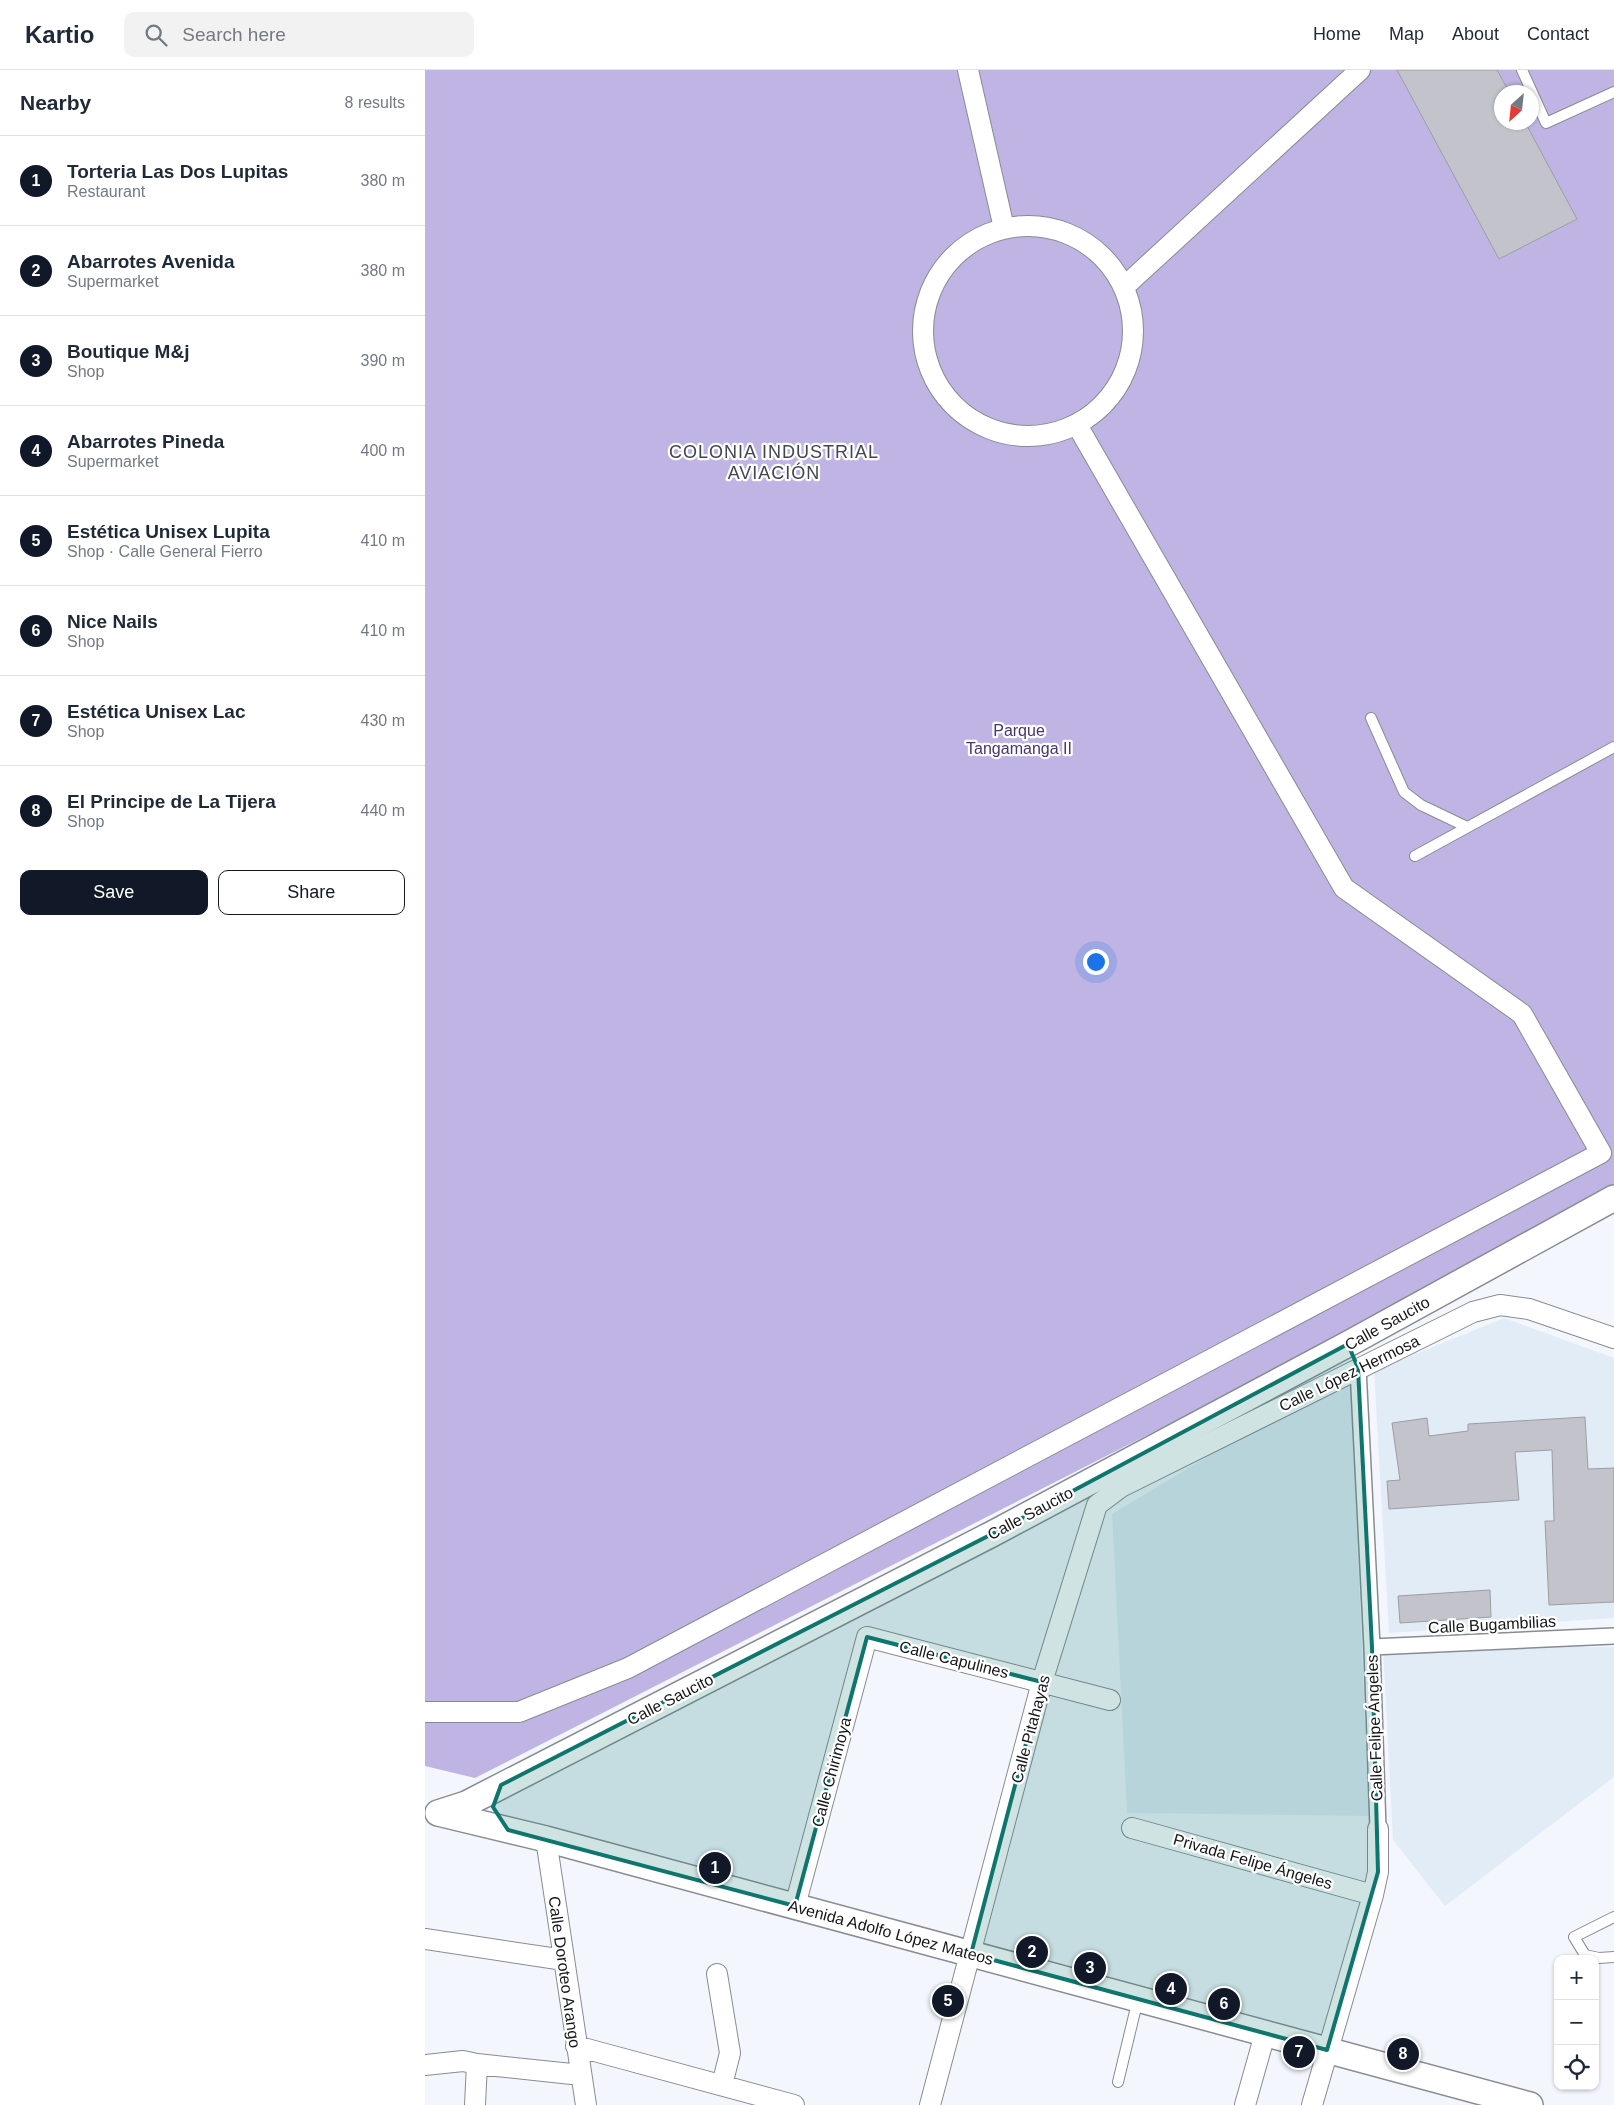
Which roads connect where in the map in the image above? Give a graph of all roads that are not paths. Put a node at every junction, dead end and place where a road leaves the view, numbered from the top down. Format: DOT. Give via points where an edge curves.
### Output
graph roads {
  1 [pos="968,70"];
  2 [pos="1360,70"];
  3 [pos="1522,70"];
  4 [pos="1614,92"];
  5 [pos="1004,228"];
  6 [pos="1124,287"];
  7 [pos="1077,425"];
  8 [pos="1371,718"];
  9 [pos="1614,747"];
  10 [pos="1467,827"];
  11 [pos="1415,856"];
  12 [pos="1614,1198"];
  13 [pos="1614,1338"];
  14 [pos="1348,1344"];
  15 [pos="1358,1368"];
  16 [pos="1097,1505"];
  17 [pos="1614,1636"];
  18 [pos="867,1637"];
  19 [pos="1372,1647"];
  20 [pos="1042,1682"];
  21 [pos="1110,1700"];
  22 [pos="425,1712"];
  23 [pos="501,1785"];
  24 [pos="432,1811"];
  25 [pos="1132,1828"];
  26 [pos="1378,1828"];
  27 [pos="508,1830"];
  28 [pos="546,1839"];
  29 [pos="1373,1895"];
  30 [pos="795,1906"];
  31 [pos="1614,1917"];
  32 [pos="425,1939"];
  33 [pos="971,1954"];
  34 [pos="1614,1956"];
  35 [pos="564,1960"];
  36 [pos="717,1974"];
  37 [pos="1138,1999"];
  38 [pos="1265,2034"];
  39 [pos="576,2046"];
  40 [pos="1327,2050"];
  41 [pos="477,2064"];
  42 [pos="425,2065"];
  43 [pos="581,2075"];
  44 [pos="1118,2082"];
  45 [pos="733,2094"];
  46 [pos="475,2105"];
  47 [pos="585,2105"];
  48 [pos="794,2105"];
  49 [pos="929,2105"];
  50 [pos="1245,2105"];
  51 [pos="1312,2105"];
  52 [pos="1530,2105"];
  1 -- 5 [label="street"];
  2 -- 6 [label="street"];
  3 -- 4 [label="lane" via="1546,123"];
  5 -- 6 [label="street" via="1055,229 1083,242 1107,261"];
  5 -- 7 [label="street" via="967,245 946,265 931,291 923,320 924,350 936,381 956,408 984,426 1016,436 1050,434"];
  6 -- 7 [label="street" via="1134,333 1130,360 1119,386 1101,408"];
  7 -- 22 [label="street" via="1344,888 1522,1014 1601,1152 628,1668 519,1712"];
  8 -- 10 [label="lane" via="1404,792 1421,805"];
  9 -- 10 [label="lane"];
  10 -- 11 [label="lane"];
  12 -- 14 [label="street, Calle Saucito"];
  13 -- 15 [label="street, Calle López Hermosa" via="1529,1309 1500,1305 1473,1312"];
  14 -- 15 [label="street, Calle Felipe Ángeles"];
  14 -- 23 [label="street, Calle Saucito" via="992,1534"];
  15 -- 16 [label="street, Calle López Hermosa" via="1121,1487"];
  15 -- 19 [label="street, Calle Felipe Ángeles"];
  16 -- 20 [label="street, Calle Pitahayas"];
  17 -- 19 [label="street, Calle Bugambilias"];
  18 -- 20 [label="street, Calle Capulines"];
  18 -- 30 [label="street, Calle Chirimoya"];
  19 -- 26 [label="street, Calle Felipe Ángeles"];
  20 -- 21 [label="street, Calle Capulines"];
  20 -- 33 [label="street, Calle Pitahayas"];
  23 -- 24 [label="street, Calle Saucito" via="466,1804"];
  23 -- 27 [label="street" via="493,1808"];
  24 -- 27 [label="street, Avenida Adolfo López Mateos"];
  25 -- 29 [label="street, Privada Felipe Ángeles"];
  26 -- 29 [label="street, Calle Felipe Ángeles" via="1378,1872"];
  27 -- 28 [label="street, Avenida Adolfo López Mateos"];
  28 -- 30 [label="street, Avenida Adolfo López Mateos"];
  28 -- 35 [label="street, Calle Doroteo Arango"];
  29 -- 40 [label="street, Calle Felipe Ángeles"];
  30 -- 33 [label="street, Avenida Adolfo López Mateos"];
  31 -- 34 [label="lane" via="1574,1936 1585,1955 1599,1958"];
  32 -- 35 [label="street"];
  33 -- 37 [label="street, Avenida Adolfo López Mateos"];
  33 -- 49 [label="street, Calle Pitahayas"];
  35 -- 39 [label="street, Calle Doroteo Arango"];
  36 -- 45 [label="street" via="731,2053"];
  37 -- 38 [label="street, Avenida Adolfo López Mateos"];
  37 -- 44 [label="lane"];
  38 -- 40 [label="street, Avenida Adolfo López Mateos"];
  38 -- 50 [label="street"];
  39 -- 43 [label="street, Calle Doroteo Arango"];
  39 -- 45 [label="street"];
  40 -- 51 [label="street, Calle Felipe Ángeles"];
  40 -- 52 [label="street, Avenida Adolfo López Mateos"];
  41 -- 42 [label="street" via="463,2061"];
  41 -- 43 [label="street"];
  41 -- 46 [label="street"];
  43 -- 47 [label="street, Calle Doroteo Arango"];
  45 -- 48 [label="street"];
}
